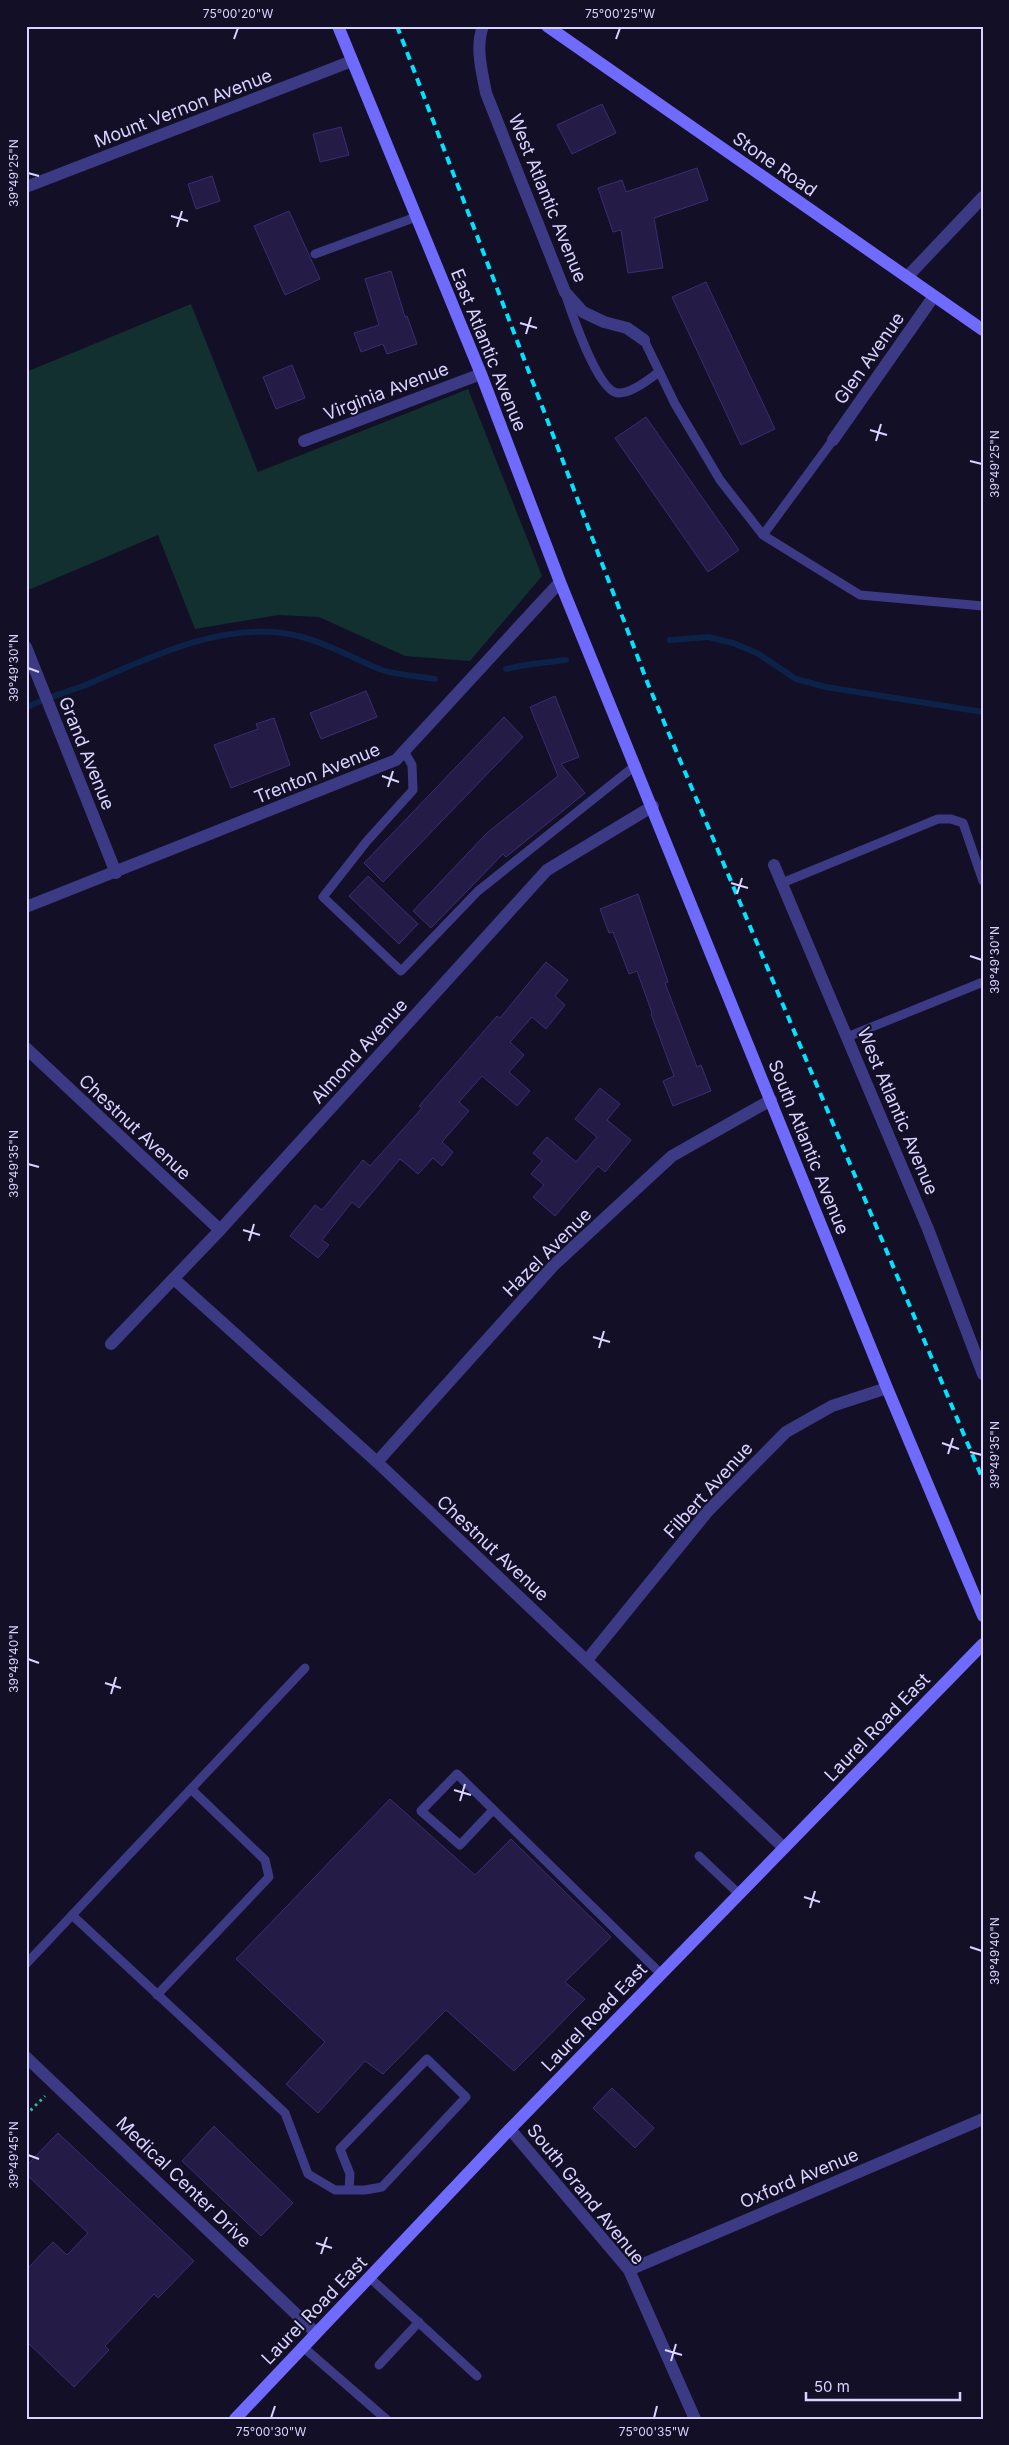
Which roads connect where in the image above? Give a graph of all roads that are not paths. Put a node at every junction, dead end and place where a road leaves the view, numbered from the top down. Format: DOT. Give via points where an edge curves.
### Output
graph roads {
  1 [pos="338,26"];
  2 [pos="483,26"];
  3 [pos="547,26"];
  4 [pos="352,61"];
  5 [pos="26,187"];
  6 [pos="983,197"];
  7 [pos="416,217"];
  8 [pos="315,254"];
  9 [pos="907,277"];
  10 [pos="565,292"];
  11 [pos="934,296"];
  12 [pos="983,330"];
  13 [pos="644,340"];
  14 [pos="659,372"];
  15 [pos="481,374"];
  16 [pos="833,440"];
  17 [pos="304,441"];
  18 [pos="763,535"];
  19 [pos="560,582"];
  20 [pos="983,606"];
  21 [pos="26,647"];
  22 [pos="605,689"];
  23 [pos="404,751"];
  24 [pos="636,765"];
  25 [pos="653,806"];
  26 [pos="774,865"];
  27 [pos="116,872"];
  28 [pos="983,881"];
  29 [pos="782,884"];
  30 [pos="26,907"];
  31 [pos="983,982"];
  32 [pos="847,1037"];
  33 [pos="26,1048"];
  34 [pos="771,1100"];
  35 [pos="220,1230"];
  36 [pos="174,1278"];
  37 [pos="111,1344"];
  38 [pos="983,1374"];
  39 [pos="887,1388"];
  40 [pos="377,1462"];
  41 [pos="983,1616"];
  42 [pos="983,1644"];
  43 [pos="587,1660"];
  44 [pos="305,1668"];
  45 [pos="192,1789"];
  46 [pos="493,1810"];
  47 [pos="784,1848"];
  48 [pos="699,1856"];
  49 [pos="739,1894"];
  50 [pos="72,1915"];
  51 [pos="26,1964"];
  52 [pos="660,1974"];
  53 [pos="157,1995"];
  54 [pos="26,2057"];
  55 [pos="983,2119"];
  56 [pos="510,2129"];
  57 [pos="349,2190"];
  58 [pos="629,2270"];
  59 [pos="369,2277"];
  60 [pos="419,2322"];
  61 [pos="316,2333"];
  62 [pos="303,2347"];
  63 [pos="379,2365"];
  64 [pos="477,2376"];
  65 [pos="235,2419"];
  66 [pos="386,2419"];
  67 [pos="695,2419"];
  1 -- 4 [label="street, East Atlantic Avenue"];
  2 -- 10 [label="street, West Atlantic Avenue" via="479,36 486,92"];
  3 -- 9 [label="street, Stone Road"];
  4 -- 5 [label="street, Mount Vernon Avenue"];
  4 -- 7 [label="street, East Atlantic Avenue"];
  6 -- 9 [label="street"];
  7 -- 8 [label="lane"];
  7 -- 15 [label="street, East Atlantic Avenue"];
  9 -- 11 [label="street, Stone Road"];
  10 -- 13 [label="street, West Atlantic Avenue" via="583,312 628,328"];
  10 -- 14 [label="lane" via="580,334 608,389 618,393 628,391"];
  11 -- 12 [label="street, Stone Road"];
  11 -- 16 [label="street, Glen Avenue"];
  13 -- 14 [label="lane"];
  14 -- 18 [label="lane" via="720,480"];
  15 -- 17 [label="street, Virginia Avenue"];
  15 -- 19 [label="street, East Atlantic Avenue"];
  16 -- 18 [label="lane"];
  18 -- 20 [label="lane" via="860,596"];
  19 -- 22 [label="street, East Atlantic Avenue"];
  19 -- 23 [label="street, Trenton Avenue"];
  21 -- 27 [label="street, Grand Avenue"];
  22 -- 24 [label="street, South Atlantic Avenue"];
  23 -- 24 [label="lane" via="412,766 413,790 323,897 400,971 478,891"];
  23 -- 27 [label="street, Trenton Avenue" via="396,760 352,779"];
  24 -- 25 [label="street, South Atlantic Avenue"];
  25 -- 34 [label="street, South Atlantic Avenue"];
  25 -- 35 [label="street, Almond Avenue" via="547,870"];
  26 -- 29 [label="street, West Atlantic Avenue"];
  27 -- 30 [label="street, Trenton Avenue"];
  28 -- 29 [label="lane" via="963,823 938,819"];
  29 -- 32 [label="street, West Atlantic Avenue"];
  31 -- 32 [label="lane"];
  32 -- 38 [label="street, West Atlantic Avenue" via="928,1230"];
  33 -- 35 [label="street, Chestnut Avenue"];
  34 -- 39 [label="street, South Atlantic Avenue"];
  34 -- 40 [label="street, Hazel Avenue" via="672,1156 554,1265"];
  35 -- 36 [label="street, Almond Avenue"];
  36 -- 37 [label="street, Almond Avenue"];
  36 -- 40 [label="street, Chestnut Avenue"];
  39 -- 41 [label="street, South Atlantic Avenue"];
  39 -- 43 [label="street, Filbert Avenue" via="832,1406 786,1432 708,1511"];
  40 -- 43 [label="street, Chestnut Avenue"];
  42 -- 47 [label="street, Laurel Road East"];
  43 -- 47 [label="street, Chestnut Avenue"];
  44 -- 45 [label="lane"];
  45 -- 50 [label="lane"];
  45 -- 53 [label="lane" via="265,1860 269,1877"];
  46 -- 46 [label="lane" via="457,1774 421,1810 460,1845"];
  46 -- 52 [label="lane"];
  47 -- 49 [label="street, Laurel Road East"];
  48 -- 49 [label="lane"];
  49 -- 52 [label="street, Laurel Road East"];
  50 -- 51 [label="lane"];
  50 -- 53 [label="lane"];
  52 -- 56 [label="street, Laurel Road East"];
  53 -- 57 [label="lane" via="286,2113 308,2174 335,2190"];
  54 -- 61 [label="street, Medical Center Drive"];
  55 -- 58 [label="street, Oxford Avenue"];
  56 -- 58 [label="street, South Grand Avenue"];
  56 -- 59 [label="street, Laurel Road East"];
  57 -- 57 [label="lane" via="382,2187 466,2097 427,2059 340,2149 350,2174"];
  58 -- 67 [label="street, South Grand Avenue"];
  59 -- 60 [label="lane"];
  59 -- 61 [label="street, Laurel Road East"];
  60 -- 63 [label="lane"];
  60 -- 64 [label="lane"];
  61 -- 62 [label="street, Laurel Road East"];
  62 -- 65 [label="street, Laurel Road East"];
  62 -- 66 [label="lane"];
}
